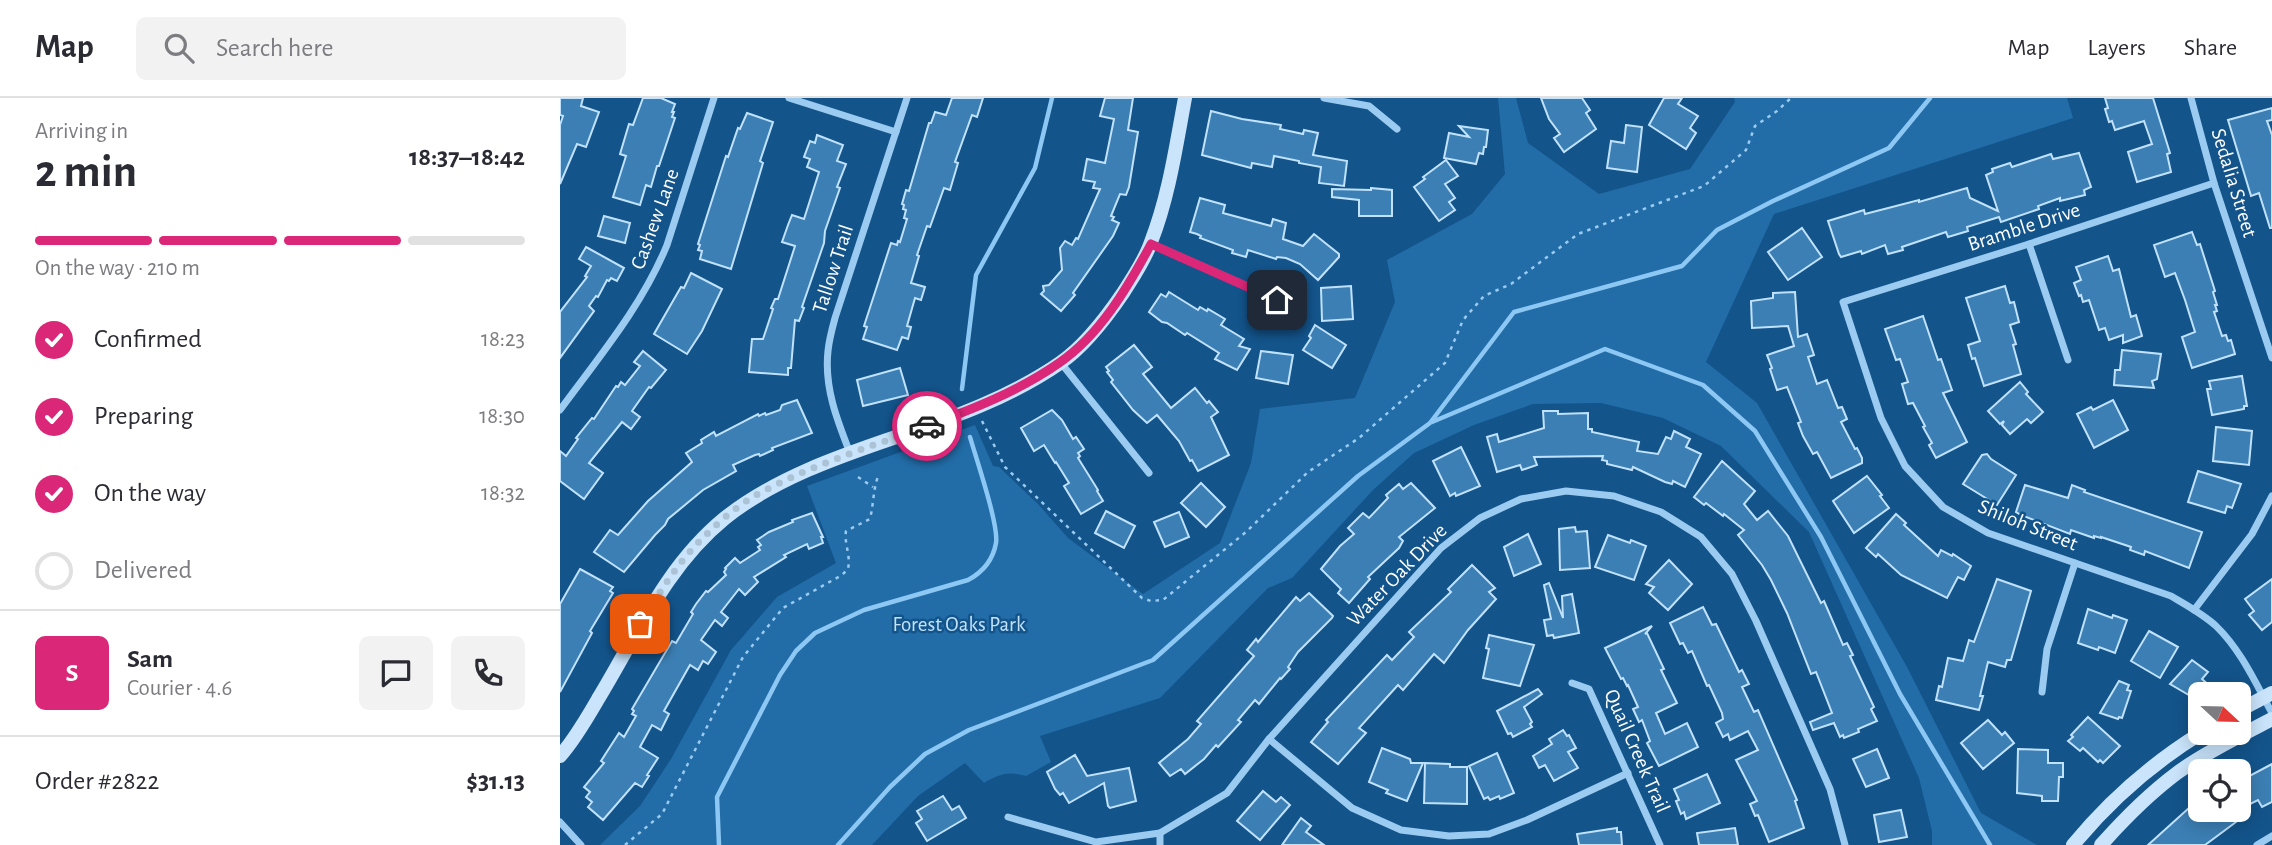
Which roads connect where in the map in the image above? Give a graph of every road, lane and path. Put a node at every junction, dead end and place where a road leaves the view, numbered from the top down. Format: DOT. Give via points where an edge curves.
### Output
graph roads {
  1 [pos="714,98"];
  2 [pos="789,98"];
  3 [pos="907,98"];
  4 [pos="1185,98"];
  5 [pos="1324,98"];
  6 [pos="1791,98"];
  7 [pos="2191,98"];
  8 [pos="1397,129"];
  9 [pos="896,132"];
  10 [pos="2214,183"];
  11 [pos="1151,244"];
  12 [pos="2029,244"];
  13 [pos="1277,300"];
  14 [pos="1843,302"];
  15 [pos="2272,358"];
  16 [pos="2068,360"];
  17 [pos="1061,362"];
  18 [pos="560,410"];
  19 [pos="983,424"];
  20 [pos="918,429"];
  21 [pos="922,449"];
  22 [pos="850,453"];
  23 [pos="1149,473"];
  24 [pos="879,474"];
  25 [pos="858,477"];
  26 [pos="873,487"];
  27 [pos="2272,496"];
  28 [pos="2075,563"];
  29 [pos="2194,610"];
  30 [pos="1572,683"];
  31 [pos="2042,692"];
  32 [pos="2267,695"];
  33 [pos="2251,704"];
  34 [pos="2272,713"];
  35 [pos="2272,719"];
  36 [pos="1269,739"];
  37 [pos="2188,741"];
  38 [pos="560,755"];
  39 [pos="1628,773"];
  40 [pos="1008,817"];
  41 [pos="560,822"];
  42 [pos="1160,833"];
  43 [pos="2272,836"];
  44 [pos="581,845"];
  45 [pos="625,845"];
  46 [pos="1160,845"];
  47 [pos="1660,845"];
  48 [pos="1846,845"];
  49 [pos="2073,845"];
  50 [pos="2101,845"];
  51 [pos="2257,845"];
  1 -- 18 [label="street, Cashew Lane" via="658,268 631,314"];
  2 -- 9 [label="street"];
  3 -- 9 [label="street, Tallow Trail"];
  4 -- 11 [label="street"];
  5 -- 8 [label="street" via="1369,106"];
  6 -- 19 [label="path" via="1755,126 1746,150 1704,186 1578,234 1511,284 1484,296 1463,320 1445,363 1359,438 1308,472 1246,532 1163,600 1142,598 1004,467"];
  7 -- 10 [label="street, Sedalia Street"];
  9 -- 22 [label="street, Tallow Trail" via="827,352 829,389"];
  10 -- 12 [label="street, Bramble Drive"];
  10 -- 15 [label="street, Sedalia Street"];
  11 -- 13 [label="street"];
  11 -- 17 [label="street" via="1112,309"];
  12 -- 14 [label="street, Bramble Drive"];
  12 -- 16 [label="street"];
  14 -- 28 [label="street, Shiloh Street" via="1881,418 1905,466 1943,507 1988,533"];
  17 -- 20 [label="street" via="1010,392"];
  17 -- 23 [label="street"];
  20 -- 21 [label="lane"];
  20 -- 22 [label="street"];
  22 -- 38 [label="street" via="756,495 695,546 669,579 586,720"];
  24 -- 26 [label="path"];
  25 -- 26 [label="path"];
  26 -- 45 [label="path" via="876,496 870,519 846,531 848,569 783,608 751,647 662,814"];
  27 -- 29 [label="street" via="2252,534"];
  28 -- 29 [label="street, Shiloh Street" via="2171,596"];
  28 -- 31 [label="street" via="2047,649"];
  29 -- 32 [label="street, Shiloh Street" via="2236,648"];
  30 -- 39 [label="street, Quail Creek Trail" via="1589,689"];
  32 -- 33 [label="street"];
  32 -- 34 [label="street, Shiloh Street"];
  35 -- 50 [label="street" via="2177,774"];
  36 -- 39 [label="street" via="1352,807 1401,830 1449,836 1489,834"];
  36 -- 42 [label="street, Water Oak Drive" via="1227,793"];
  36 -- 48 [label="street, Water Oak Drive" via="1441,548 1480,518 1521,499 1566,491 1614,496 1661,512 1701,537 1732,574 1830,789"];
  37 -- 49 [label="street" via="2134,780"];
  39 -- 47 [label="street, Quail Creek Trail"];
  40 -- 42 [label="street, Water Oak Drive" via="1097,842"];
  41 -- 44 [label="street"];
  42 -- 46 [label="street"];
  43 -- 51 [label="street"];
}
